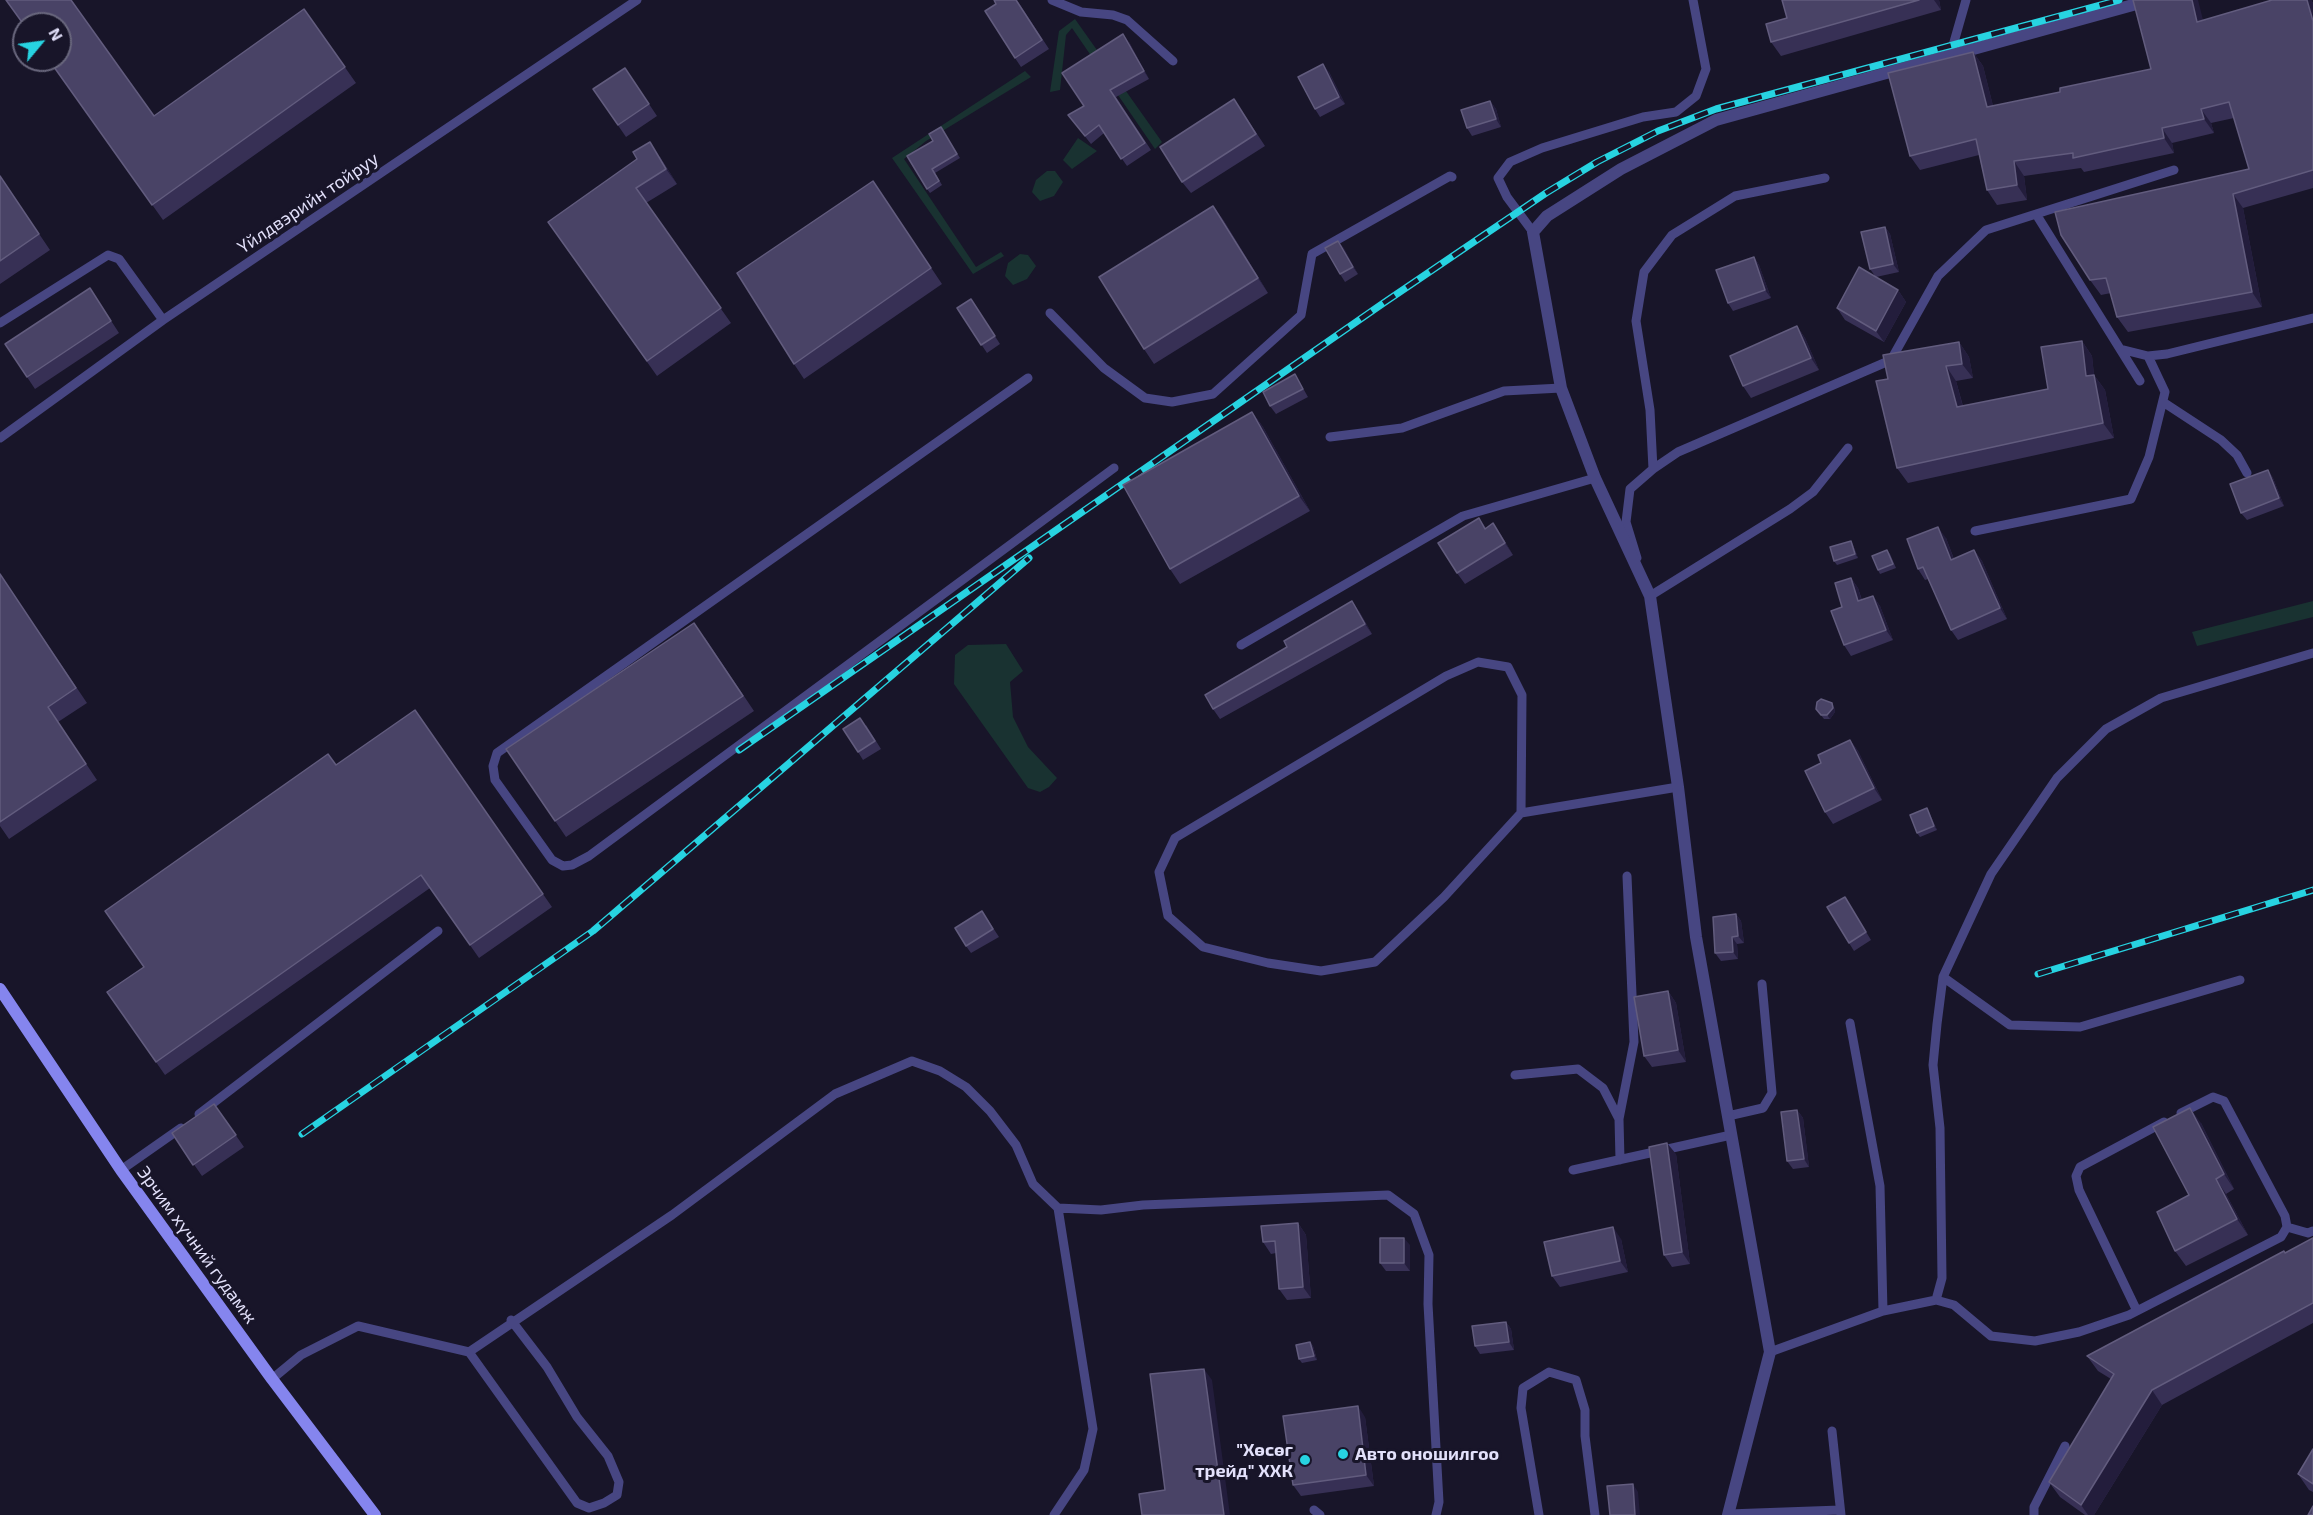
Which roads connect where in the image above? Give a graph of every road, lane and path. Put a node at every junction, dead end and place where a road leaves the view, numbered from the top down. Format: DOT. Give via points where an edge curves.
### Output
graph roads {
  1 [pos="637,0"];
  2 [pos="1052,0"];
  3 [pos="1693,0"];
  4 [pos="1966,0"];
  5 [pos="2151,0"];
  6 [pos="1950,56"];
  7 [pos="1173,61"];
  8 [pos="2174,170"];
  9 [pos="1452,177"];
  10 [pos="1825,178"];
  11 [pos="2036,214"];
  12 [pos="1533,232"];
  13 [pos="1050,313"];
  14 [pos="2313,318"];
  15 [pos="163,320"];
  16 [pos="0,323"];
  17 [pos="2120,349"];
  18 [pos="2148,356"];
  19 [pos="1028,378"];
  20 [pos="2140,381"];
  21 [pos="1561,388"];
  22 [pos="2163,402"];
  23 [pos="1330,437"];
  24 [pos="0,438"];
  25 [pos="1848,448"];
  26 [pos="1114,468"];
  27 [pos="1653,469"];
  28 [pos="2247,473"];
  29 [pos="1595,478"];
  30 [pos="1975,531"];
  31 [pos="1650,596"];
  32 [pos="1240,645"];
  33 [pos="2313,653"];
  34 [pos="1678,787"];
  35 [pos="1521,813"];
  36 [pos="1627,876"];
  37 [pos="438,931"];
  38 [pos="1944,977"];
  39 [pos="2240,980"];
  40 [pos="1762,984"];
  41 [pos="0,989"];
  42 [pos="1850,1023"];
  43 [pos="1515,1075"];
  44 [pos="1728,1116"];
  45 [pos="1619,1119"];
  46 [pos="1731,1135"];
  47 [pos="1620,1160"];
  48 [pos="121,1170"];
  49 [pos="1573,1170"];
  50 [pos="1058,1209"];
  51 [pos="2287,1227"];
  52 [pos="2313,1231"];
  53 [pos="1936,1300"];
  54 [pos="1883,1311"];
  55 [pos="2137,1311"];
  56 [pos="512,1320"];
  57 [pos="469,1352"];
  58 [pos="1770,1352"];
  59 [pos="272,1379"];
  60 [pos="1832,1431"];
  61 [pos="2065,1446"];
  62 [pos="1840,1512"];
  63 [pos="375,1515"];
  64 [pos="1054,1515"];
  65 [pos="1436,1515"];
  66 [pos="1539,1515"];
  67 [pos="1595,1515"];
  68 [pos="1728,1515"];
  69 [pos="2034,1515"];
  1 -- 15 [label="lane, Үйлдвэрийн тойруу"];
  2 -- 7 [label="lane" via="1081,12 1127,20"];
  3 -- 12 [label="lane" via="1706,69 1696,96 1676,112 1643,117 1542,148 1510,162 1498,178"];
  4 -- 6 [label="lane"];
  5 -- 6 [label="street"];
  6 -- 12 [label="street" via="1716,120 1621,169 1547,216"];
  8 -- 11 [label="lane"];
  9 -- 13 [label="lane" via="1312,254 1301,315 1213,394 1172,402 1145,398 1104,368"];
  10 -- 27 [label="lane" via="1735,196 1672,235 1644,272 1636,321 1650,410"];
  11 -- 17 [label="lane"];
  11 -- 27 [label="lane" via="1986,230 1938,276 1891,360 1678,452"];
  12 -- 21 [label="street"];
  14 -- 18 [label="lane" via="2194,349"];
  15 -- 16 [label="lane" via="119,259 108,255"];
  15 -- 24 [label="lane, Үйлдвэрийн тойруу"];
  17 -- 18 [label="lane"];
  17 -- 20 [label="lane"];
  18 -- 22 [label="lane" via="2165,392"];
  19 -- 26 [label="lane" via="497,753 493,766 495,780 552,860 572,866 589,856"];
  21 -- 23 [label="lane" via="1504,391 1402,428"];
  21 -- 29 [label="street"];
  22 -- 28 [label="lane" via="2221,440 2237,455"];
  22 -- 30 [label="lane" via="2149,457 2131,499"];
  25 -- 31 [label="lane" via="1813,492"];
  27 -- 31 [label="lane" via="1630,489 1626,522"];
  29 -- 31 [label="street"];
  29 -- 32 [label="lane" via="1463,516"];
  31 -- 34 [label="street"];
  33 -- 38 [label="lane" via="2161,698 2106,729 2057,778 1991,874"];
  34 -- 35 [label="lane"];
  34 -- 44 [label="street" via="1696,938"];
  35 -- 35 [label="lane" via="1444,897 1375,962 1322,971 1203,947 1168,916 1158,872 1175,838 1446,676 1478,662 1508,667 1522,695"];
  36 -- 45 [label="lane" via="1634,1042"];
  37 -- 48 [label="lane" via="273,1060"];
  38 -- 39 [label="lane" via="2010,1025 2080,1028"];
  38 -- 53 [label="lane" via="1933,1065 1940,1128 1942,1231 1942,1278"];
  40 -- 44 [label="lane" via="1772,1093 1763,1108"];
  41 -- 48 [label="main road, Эрчим хүчний гудамж"];
  42 -- 54 [label="lane" via="1880,1186"];
  43 -- 45 [label="lane" via="1578,1069 1603,1088"];
  44 -- 46 [label="street"];
  45 -- 47 [label="lane"];
  46 -- 47 [label="lane"];
  46 -- 58 [label="street"];
  47 -- 49 [label="lane"];
  48 -- 59 [label="main road, Эрчим хүчний гудамж"];
  50 -- 56 [label="lane" via="1033,1184 1016,1145 990,1111 940,1071 912,1061 835,1094 672,1215"];
  50 -- 64 [label="lane" via="1093,1429 1084,1470"];
  50 -- 65 [label="lane" via="1388,1195 1414,1214 1429,1255"];
  51 -- 52 [label="lane"];
  51 -- 55 [label="lane" via="2281,1237"];
  51 -- 55 [label="lane" via="2285,1216 2224,1101 2213,1097 2080,1167 2076,1176 2079,1190"];
  53 -- 54 [label="lane"];
  53 -- 55 [label="lane" via="1954,1305 1991,1336 2035,1341 2079,1332"];
  54 -- 58 [label="lane"];
  56 -- 57 [label="lane"];
  56 -- 57 [label="lane" via="608,1456 619,1482 617,1495 589,1508 577,1503"];
  57 -- 59 [label="lane" via="358,1326 301,1355"];
  58 -- 68 [label="street"];
  59 -- 63 [label="main road, Эрчим хүчний гудамж"];
  60 -- 62 [label="lane"];
  61 -- 69 [label="lane" via="2034,1507"];
  62 -- 68 [label="lane"];
  66 -- 67 [label="lane" via="1521,1408 1523,1388 1549,1372 1576,1380 1585,1410"];
}
